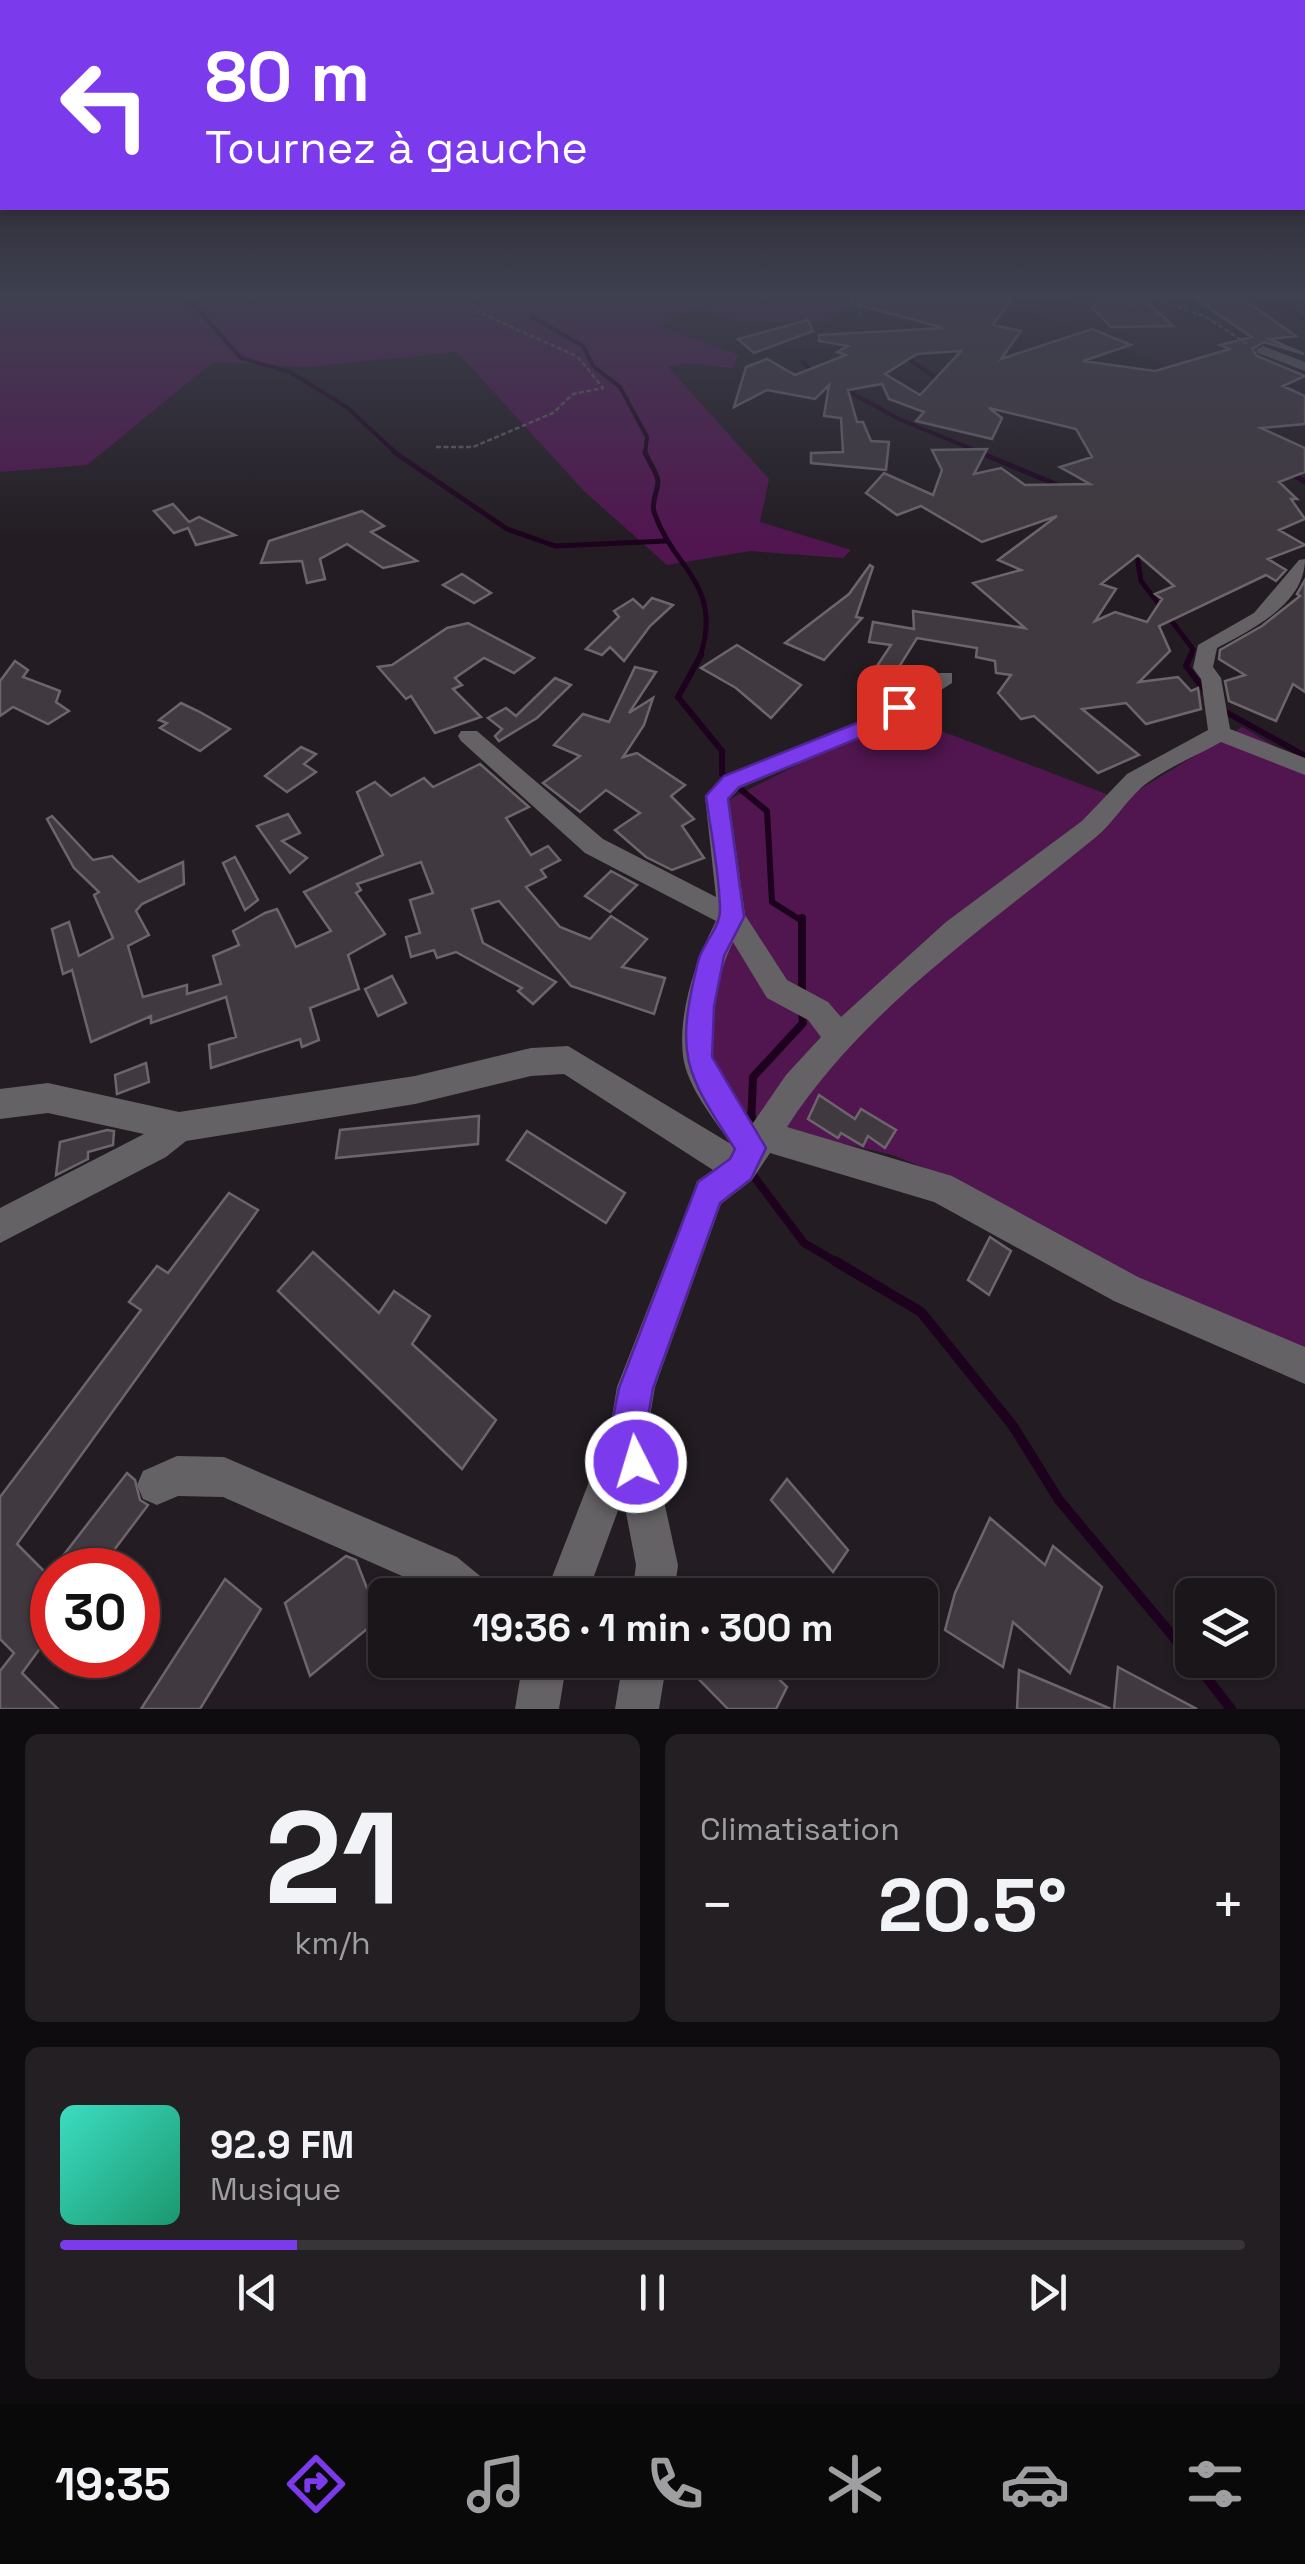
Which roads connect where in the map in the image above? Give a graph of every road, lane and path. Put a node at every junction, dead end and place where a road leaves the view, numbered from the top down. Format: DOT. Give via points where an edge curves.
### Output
graph roads {
  1 [pos="594,377"];
  2 [pos="436,447"];
  3 [pos="1305,564"];
  4 [pos="945,678"];
  5 [pos="1220,734"];
  6 [pos="469,736"];
  7 [pos="1305,767"];
  8 [pos="732,917"];
  9 [pos="840,1037"];
  10 [pos="0,1104"];
  11 [pos="179,1127"];
  12 [pos="751,1151"];
  13 [pos="0,1226"];
  14 [pos="1305,1366"];
  15 [pos="629,1428"];
  16 [pos="157,1486"];
  17 [pos="449,1578"];
  18 [pos="572,1578"];
  19 [pos="656,1578"];
  20 [pos="542,1678"];
  21 [pos="642,1678"];
  22 [pos="537,1709"];
  23 [pos="637,1709"];
  1 -- 2 [label="path" via="603,388 573,394 520,430 473,447"];
  3 -- 5 [label="street" via="1261,617 1208,645 1204,668"];
  4 -- 8 [label="street" via="869,726 720,792"];
  5 -- 7 [label="street"];
  5 -- 9 [label="street" via="1135,780 1091,828 955,930"];
  6 -- 8 [label="street" via="594,846"];
  8 -- 9 [label="street" via="777,988 818,1011"];
  8 -- 12 [label="street" via="712,956 698,1057"];
  9 -- 12 [label="street"];
  10 -- 11 [label="street" via="48,1098"];
  11 -- 12 [label="street" via="568,1060"];
  11 -- 13 [label="street" via="155,1146"];
  12 -- 14 [label="street" via="940,1188 1126,1289"];
  12 -- 15 [label="street" via="709,1192 636,1388"];
  15 -- 18 [label="street"];
  15 -- 19 [label="street"];
  16 -- 17 [label="street" via="178,1476 224,1476"];
  20 -- 22 [label="street"];
  21 -- 23 [label="street"];
}
